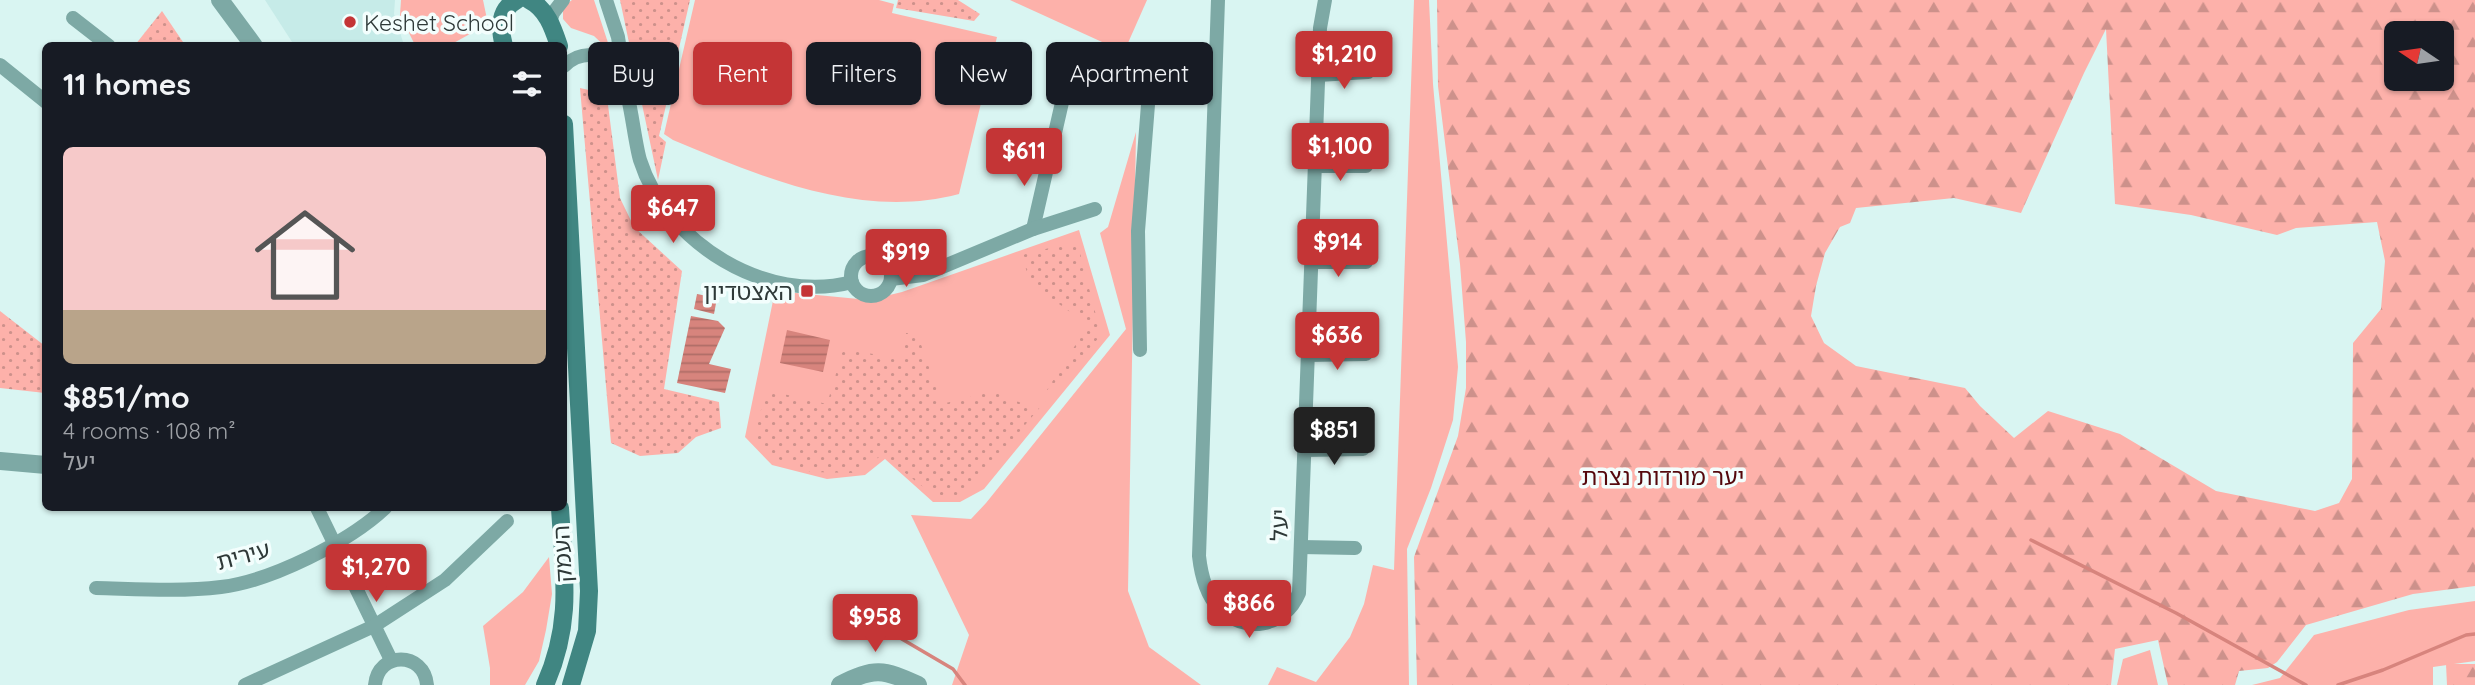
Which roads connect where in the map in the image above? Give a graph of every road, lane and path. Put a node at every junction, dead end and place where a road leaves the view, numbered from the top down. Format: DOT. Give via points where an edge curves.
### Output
graph roads {
  1 [pos="220,0"];
  2 [pos="234,0"];
  3 [pos="497,0"];
  4 [pos="517,0"];
  5 [pos="530,0"];
  6 [pos="563,0"];
  7 [pos="606,0"];
  8 [pos="1218,0"];
  9 [pos="1325,0"];
  10 [pos="73,18"];
  11 [pos="501,22"];
  12 [pos="555,33"];
  13 [pos="103,42"];
  14 [pos="251,42"];
  15 [pos="264,42"];
  16 [pos="504,42"];
  17 [pos="619,42"];
  18 [pos="567,45"];
  19 [pos="588,54"];
  20 [pos="588,54"];
  21 [pos="567,64"];
  22 [pos="0,65"];
  23 [pos="1368,72"];
  24 [pos="1318,75"];
  25 [pos="42,99"];
  26 [pos="629,105"];
  27 [pos="1315,166"];
  28 [pos="1366,166"];
  29 [pos="567,180"];
  30 [pos="1095,209"];
  31 [pos="1033,229"];
  32 [pos="1311,262"];
  33 [pos="1366,262"];
  34 [pos="891,279"];
  35 [pos="852,282"];
  36 [pos="1140,350"];
  37 [pos="1308,355"];
  38 [pos="1366,355"];
  39 [pos="1363,449"];
  40 [pos="1304,450"];
  41 [pos="0,461"];
  42 [pos="42,465"];
  43 [pos="318,511"];
  44 [pos="381,511"];
  45 [pos="560,511"];
  46 [pos="507,521"];
  47 [pos="335,544"];
  48 [pos="1301,547"];
  49 [pos="1354,548"];
  50 [pos="96,587"];
  51 [pos="374,626"];
  52 [pos="391,660"];
  53 [pos="245,685"];
  54 [pos="375,685"];
  55 [pos="427,685"];
  56 [pos="545,685"];
  57 [pos="571,685"];
  58 [pos="840,685"];
  59 [pos="918,685"];
  1 -- 14 [label="street"];
  2 -- 15 [label="street"];
  3 -- 11 [label="main road"];
  4 -- 11 [label="main road" via="507,6"];
  5 -- 12 [label="main road" via="539,6"];
  6 -- 12 [label="street" via="553,13"];
  7 -- 17 [label="street"];
  8 -- 48 [label="street, יעל" via="1199,556 1202,578 1218,607 1230,617 1273,622 1294,605 1299,593"];
  9 -- 24 [label="street, יעל"];
  10 -- 13 [label="street"];
  11 -- 16 [label="main road"];
  18 -- 19 [label="street"];
  20 -- 21 [label="street"];
  22 -- 25 [label="street"];
  23 -- 24 [label="street"];
  24 -- 27 [label="street, יעל"];
  26 -- 35 [label="street" via="641,163 658,198 685,232 737,269 771,280 821,288"];
  27 -- 28 [label="street"];
  27 -- 32 [label="street, יעל"];
  29 -- 57 [label="main road, העמק" via="589,591 587,631"];
  30 -- 31 [label="street"];
  31 -- 34 [label="street" via="923,275"];
  31 -- 36 [label="street" via="1066,85 1074,71 1093,62 1142,72 1149,92 1138,231"];
  32 -- 33 [label="street"];
  32 -- 37 [label="street, יעל"];
  34 -- 35 [label="street" via="886,290 870,296 859,292"];
  34 -- 35 [label="street" via="885,261 873,256 856,264"];
  37 -- 38 [label="street"];
  37 -- 40 [label="street, יעל"];
  39 -- 40 [label="street"];
  40 -- 48 [label="street, יעל"];
  41 -- 42 [label="street"];
  43 -- 47 [label="street"];
  44 -- 47 [label="street, עירית"];
  45 -- 56 [label="main road, העמק" via="565,611 560,643"];
  46 -- 51 [label="street" via="445,580"];
  47 -- 50 [label="street, עירית" via="283,568 223,587"];
  47 -- 51 [label="street"];
  48 -- 49 [label="street"];
  51 -- 52 [label="street"];
  51 -- 53 [label="street"];
  52 -- 54 [label="street" via="380,669"];
  52 -- 55 [label="street" via="409,659 417,664"];
  58 -- 59 [label="street" via="864,673 891,672"];
}
